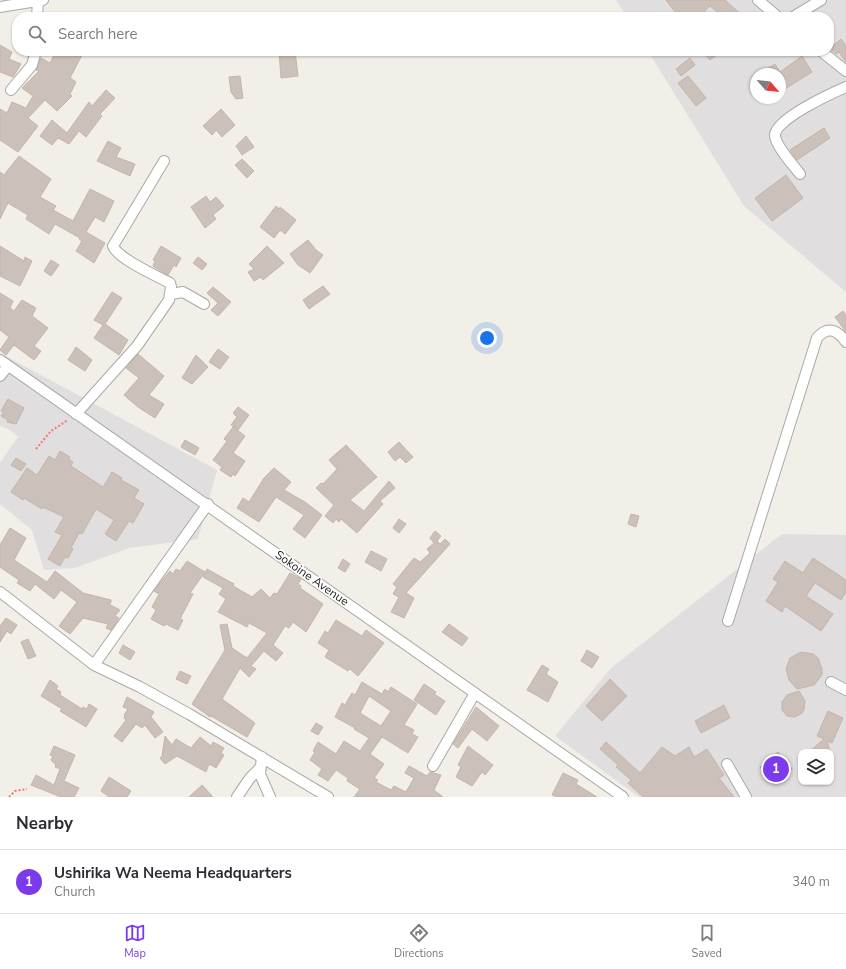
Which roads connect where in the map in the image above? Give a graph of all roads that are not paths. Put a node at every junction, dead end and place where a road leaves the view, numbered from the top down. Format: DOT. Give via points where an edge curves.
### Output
graph roads {
  1 [pos="40,0"];
  2 [pos="758,0"];
  3 [pos="821,0"];
  4 [pos="0,7"];
  5 [pos="38,12"];
  6 [pos="772,12"];
  7 [pos="801,12"];
  8 [pos="35,56"];
  9 [pos="827,56"];
  10 [pos="846,71"];
  11 [pos="846,87"];
  12 [pos="11,90"];
  13 [pos="164,161"];
  14 [pos="800,174"];
  15 [pos="171,294"];
  16 [pos="204,304"];
  17 [pos="846,342"];
  18 [pos="4,363"];
  19 [pos="0,376"];
  20 [pos="76,414"];
  21 [pos="208,504"];
  22 [pos="0,592"];
  23 [pos="728,620"];
  24 [pos="94,665"];
  25 [pos="831,682"];
  26 [pos="846,690"];
  27 [pos="475,693"];
  28 [pos="262,762"];
  29 [pos="727,764"];
  30 [pos="433,766"];
  31 [pos="237,797"];
  32 [pos="270,797"];
  33 [pos="328,797"];
  34 [pos="623,797"];
  35 [pos="746,797"];
  1 -- 4 [label="street"];
  1 -- 5 [label="street"];
  2 -- 6 [label="street"];
  3 -- 7 [label="street"];
  8 -- 12 [label="street" via="32,65"];
  9 -- 10 [label="street"];
  11 -- 14 [label="street" via="789,118 775,133 777,143"];
  13 -- 15 [label="street" via="113,246 132,262 170,283"];
  15 -- 16 [label="street" via="183,292"];
  15 -- 20 [label="street" via="166,306 137,346"];
  17 -- 23 [label="street" via="836,332 829,330 822,332 817,338"];
  18 -- 19 [label="street"];
  18 -- 20 [label="street, Sokoine Avenue"];
  20 -- 21 [label="street, Sokoine Avenue"];
  21 -- 24 [label="street"];
  21 -- 27 [label="street, Sokoine Avenue"];
  22 -- 24 [label="street"];
  24 -- 28 [label="street" via="140,687"];
  25 -- 26 [label="street"];
  27 -- 30 [label="street"];
  27 -- 34 [label="street, Sokoine Avenue"];
  28 -- 31 [label="street"];
  28 -- 32 [label="street" via="260,774"];
  28 -- 33 [label="street"];
  29 -- 35 [label="street"];
}
